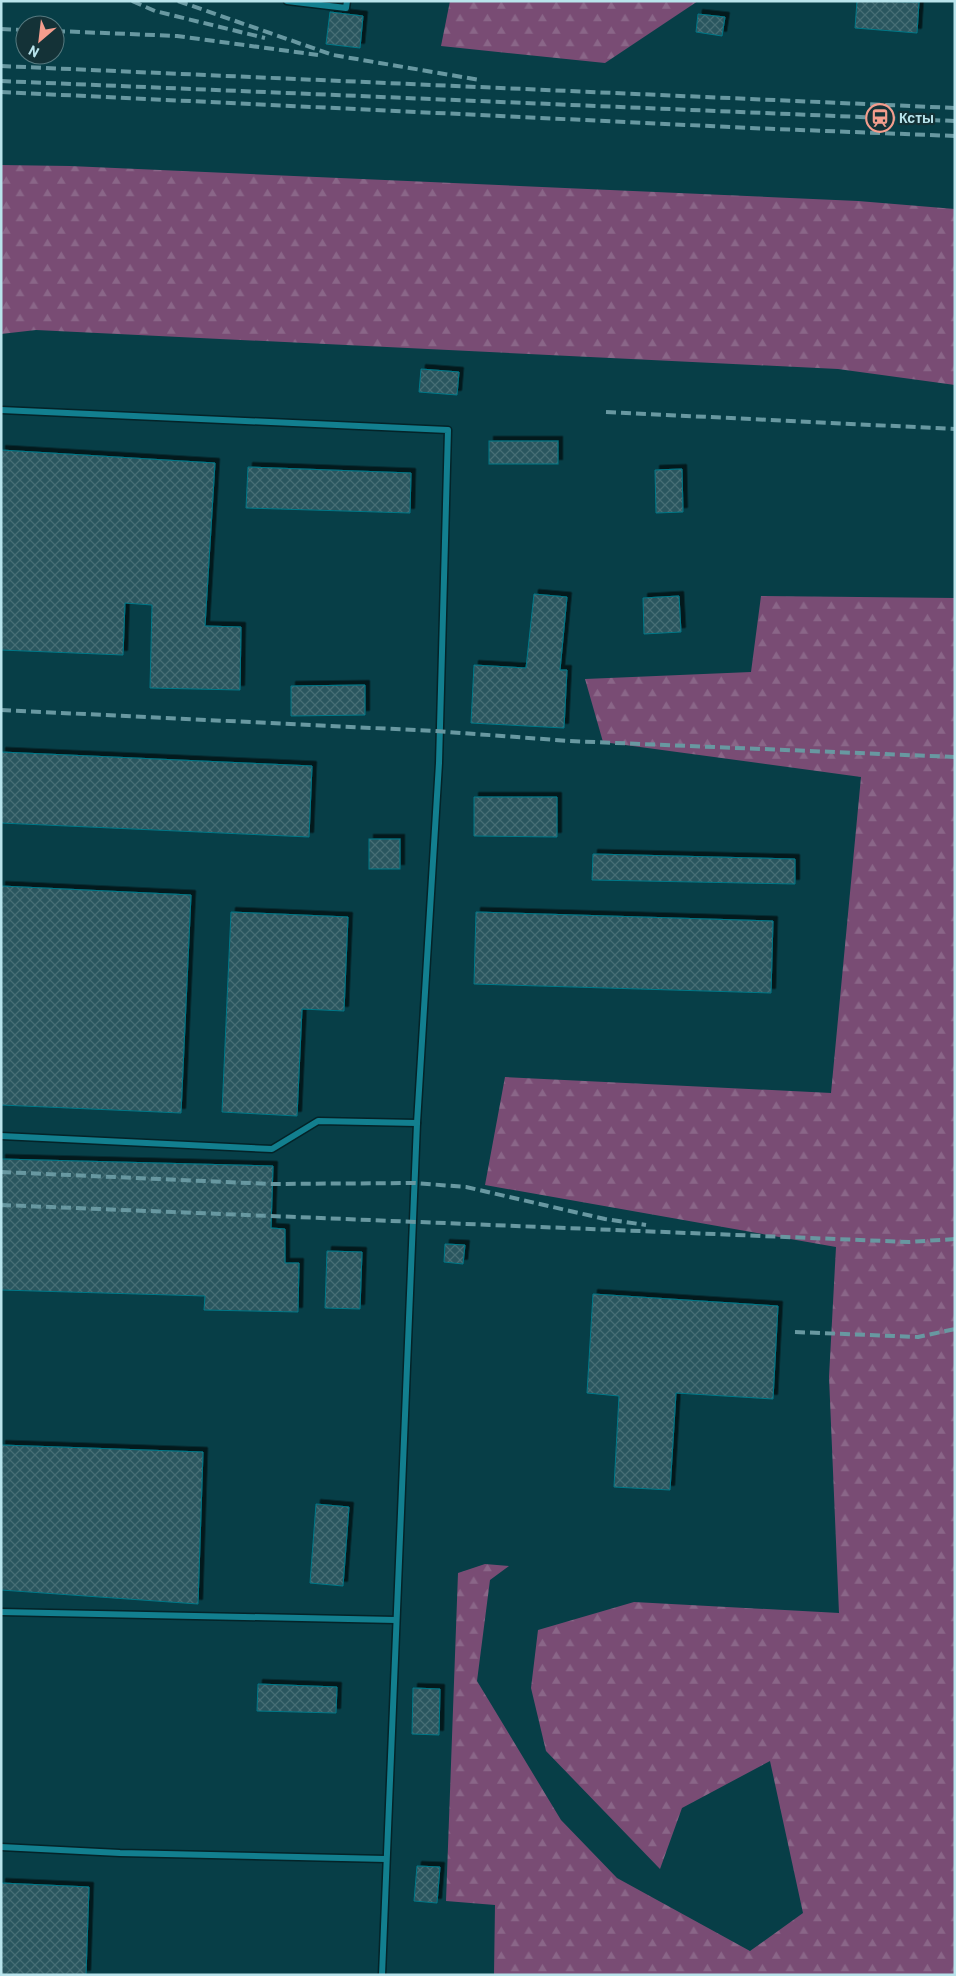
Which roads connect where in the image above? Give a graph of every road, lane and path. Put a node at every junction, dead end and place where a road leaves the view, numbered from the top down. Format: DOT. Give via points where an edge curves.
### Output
graph roads {
  1 [pos="287,1"];
  2 [pos="347,1"];
  3 [pos="1,410"];
  4 [pos="418,1123"];
  5 [pos="1,1136"];
  6 [pos="1,1612"];
  7 [pos="396,1620"];
  8 [pos="1,1847"];
  9 [pos="386,1859"];
  10 [pos="382,1975"];
  1 -- 2 [label="lane" via="346,8"];
  3 -- 4 [label="lane" via="448,430 439,763"];
  4 -- 5 [label="lane" via="318,1121 272,1149"];
  4 -- 7 [label="lane"];
  6 -- 7 [label="lane"];
  7 -- 9 [label="lane"];
  8 -- 9 [label="lane"];
  9 -- 10 [label="lane"];
}
